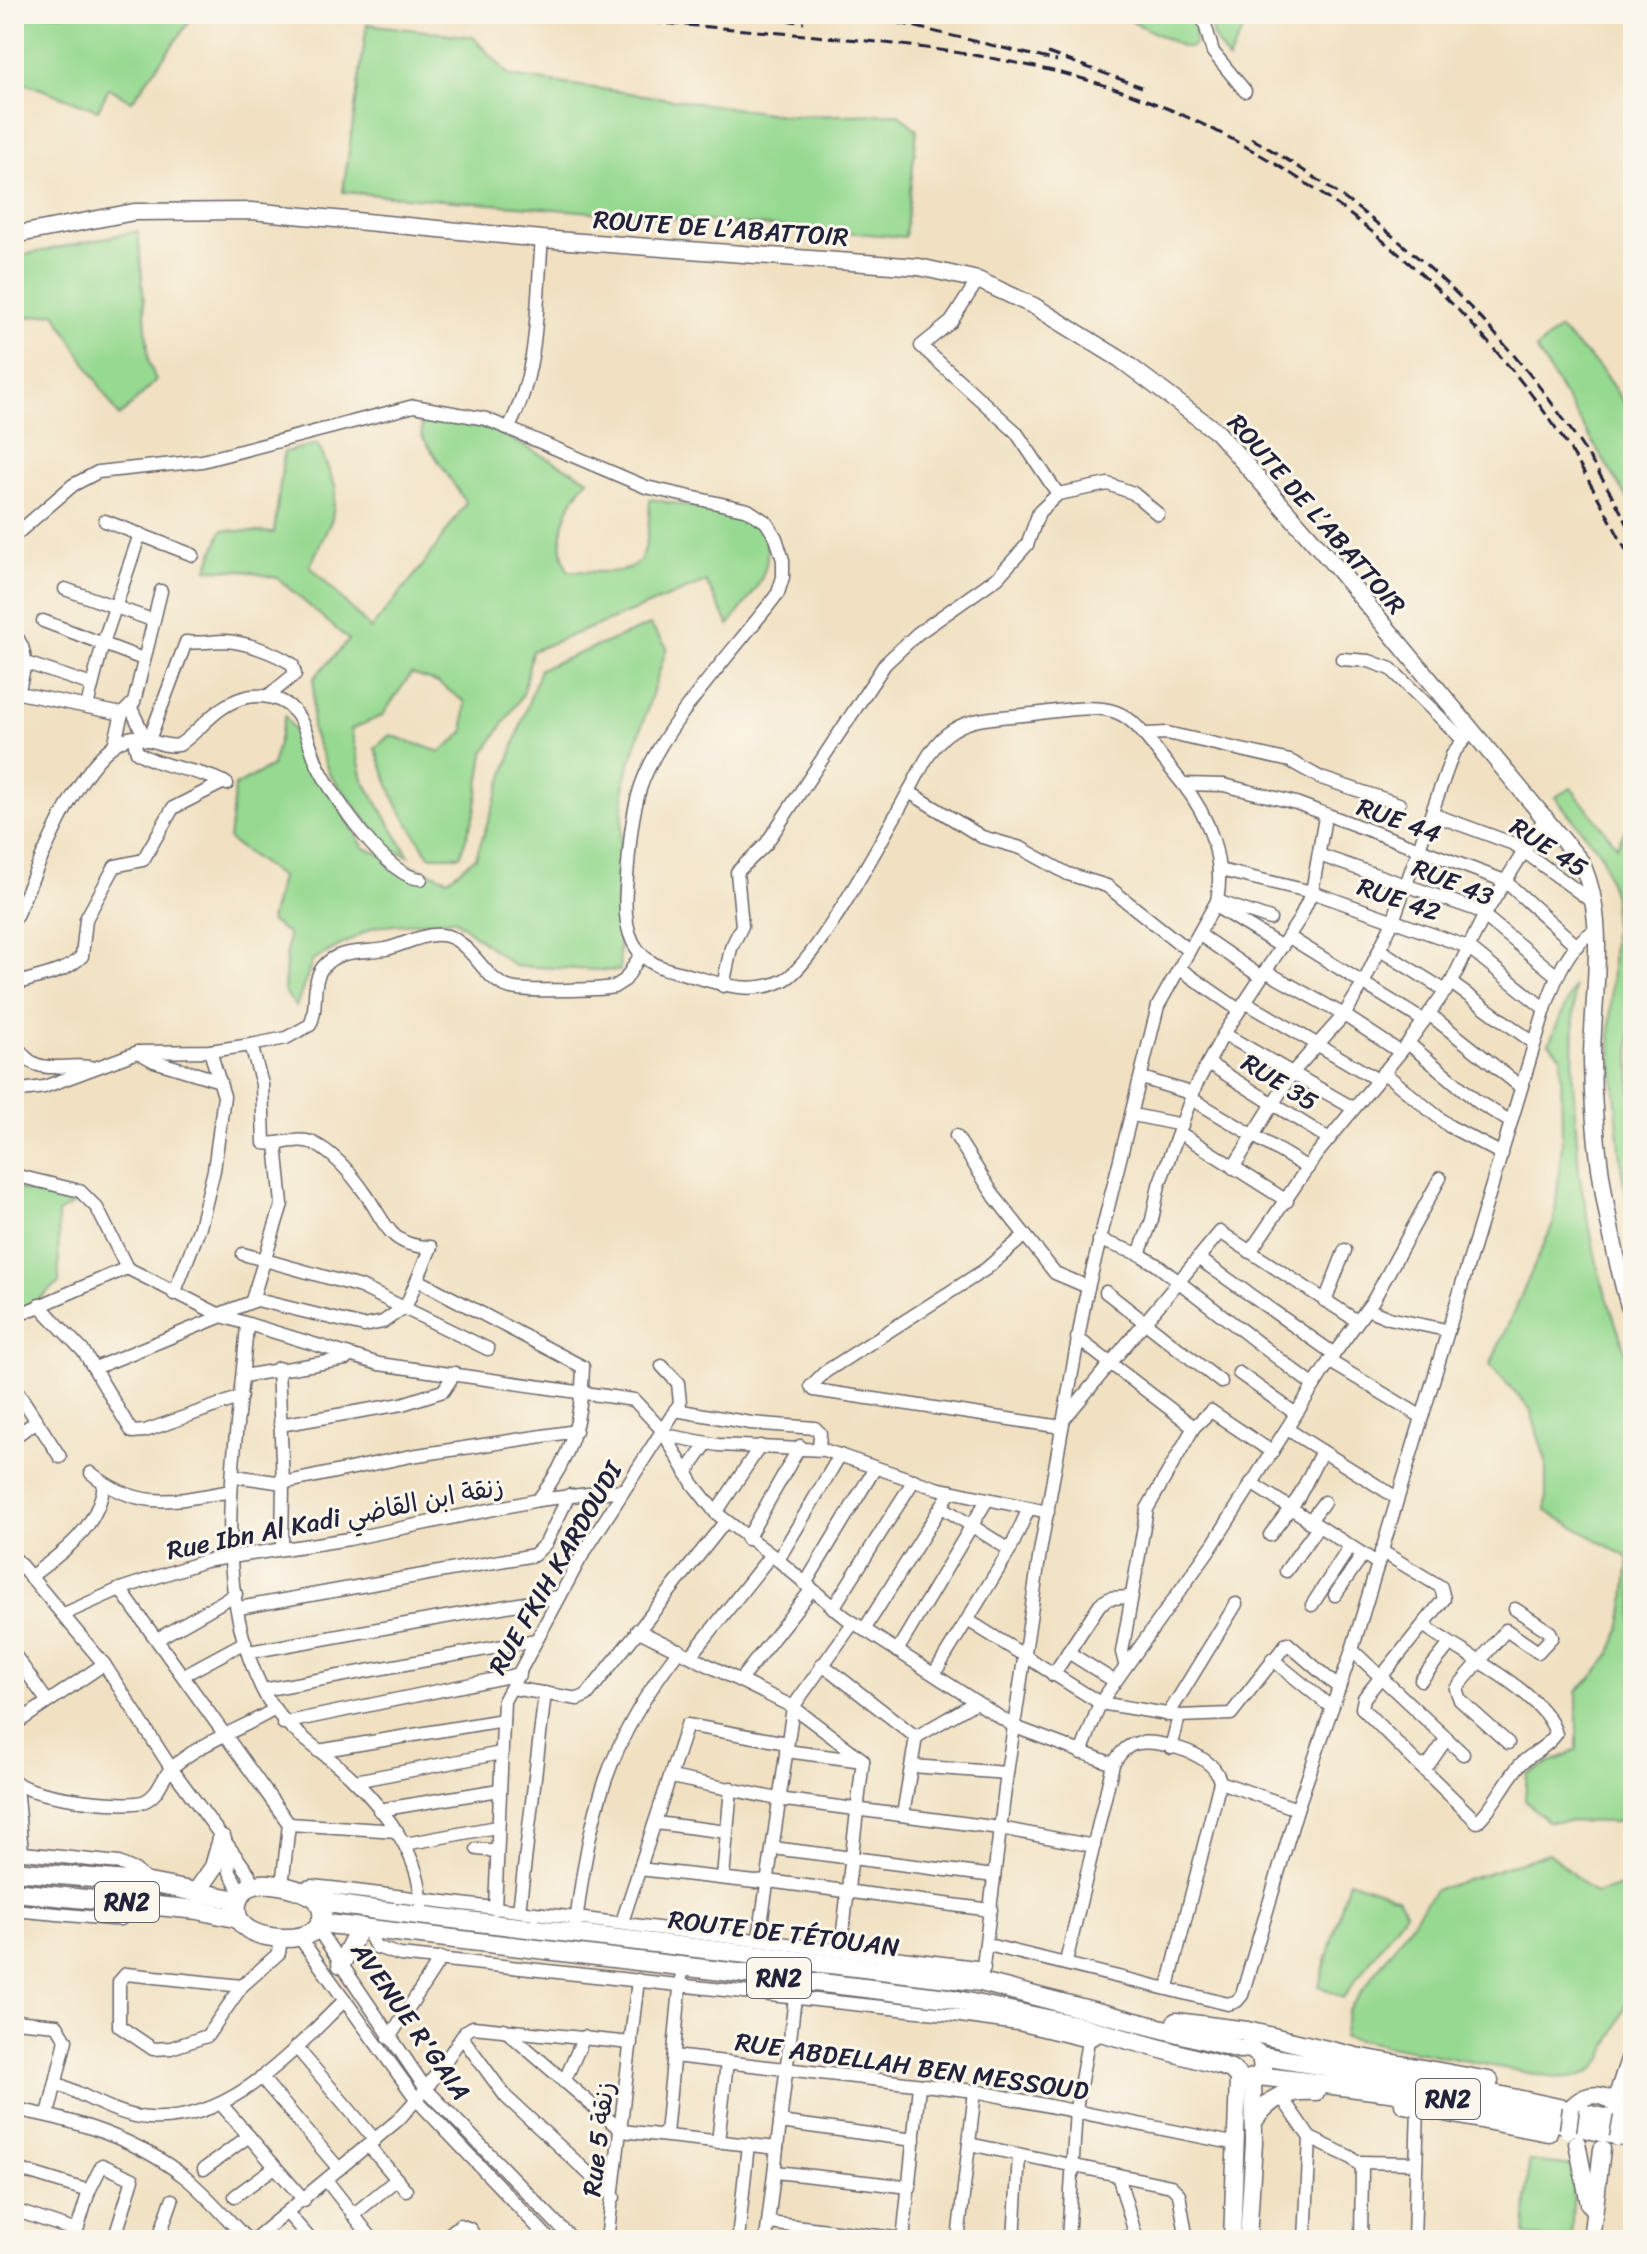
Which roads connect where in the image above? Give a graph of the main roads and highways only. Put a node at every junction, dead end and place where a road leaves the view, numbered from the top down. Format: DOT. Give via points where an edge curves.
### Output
graph roads {
  1 [pos="14,235"];
  2 [pos="1633,1320"];
  3 [pos="224,1842"];
  4 [pos="14,1871"];
  5 [pos="198,1890"];
  6 [pos="299,1891"];
  7 [pos="14,1892"];
  8 [pos="242,1900"];
  9 [pos="363,1928"];
  10 [pos="312,1930"];
  11 [pos="341,1964"];
  12 [pos="1102,2012"];
  13 [pos="1309,2046"];
  14 [pos="1240,2049"];
  15 [pos="1631,2053"];
  16 [pos="1261,2056"];
  17 [pos="1360,2071"];
  18 [pos="1245,2076"];
  19 [pos="1320,2081"];
  20 [pos="1351,2094"];
  21 [pos="1595,2094"];
  22 [pos="1574,2104"];
  23 [pos="1625,2114"];
  24 [pos="1254,2120"];
  25 [pos="1572,2137"];
  26 [pos="1616,2143"];
  27 [pos="1633,2151"];
  28 [pos="1592,2217"];
  29 [pos="1232,2240"];
  30 [pos="1248,2240"];
  31 [pos="1591,2240"];
  1 -- 2 [label="main road, ROUTE DE L’ABATTOIR" via="134,212 252,211 919,267 978,280 1034,306 1120,359 1217,432 1336,567 1466,736 1546,816 1581,862 1596,904 1595,1136 1614,1258"];
  3 -- 5 [label="highway"];
  4 -- 5 [label="highway, ROUTE DE TÉTOUAN / RN2"];
  5 -- 8 [label="highway, ROUTE DE TÉTOUAN / RN2"];
  6 -- 8 [label="highway, ROUTE DE TÉTOUAN / RN2"];
  6 -- 10 [label="highway" via="321,1910"];
  6 -- 12 [label="highway, ROUTE DE TÉTOUAN / RN2" via="983,1975"];
  7 -- 8 [label="highway, ROUTE DE TÉTOUAN / RN2" via="139,1903"];
  8 -- 10 [label="highway, ROUTE DE TÉTOUAN / RN2" via="253,1932 281,1937"];
  9 -- 10 [label="highway, ROUTE DE TÉTOUAN / RN2"];
  9 -- 11 [label="highway"];
  9 -- 18 [label="highway, ROUTE DE TÉTOUAN / RN2" via="682,1964 796,1988 948,1998"];
  12 -- 13 [label="highway" via="1247,2031"];
  12 -- 14 [label="highway, ROUTE DE TÉTOUAN / RN2"];
  13 -- 17 [label="highway"];
  13 -- 22 [label="highway"];
  14 -- 16 [label="highway, ROUTE DE TÉTOUAN / RN2"];
  14 -- 18 [label="highway" via="1232,2057"];
  15 -- 21 [label="main road"];
  15 -- 23 [label="main road"];
  16 -- 17 [label="highway, ROUTE DE TÉTOUAN / RN2"];
  16 -- 18 [label="highway" via="1263,2068"];
  17 -- 23 [label="highway, ROUTE DE TÉTOUAN / RN2"];
  18 -- 19 [label="highway, ROUTE DE TÉTOUAN / RN2"];
  18 -- 24 [label="main road"];
  18 -- 29 [label="main road"];
  19 -- 20 [label="highway"];
  19 -- 26 [label="highway, ROUTE DE TÉTOUAN / RN2" via="1462,2101"];
  20 -- 24 [label="highway" via="1300,2090 1280,2095"];
  20 -- 25 [label="highway"];
  21 -- 22 [label="main road"];
  21 -- 23 [label="main road"];
  22 -- 25 [label="main road, bridge"];
  23 -- 26 [label="main road, bridge"];
  24 -- 30 [label="main road"];
  25 -- 26 [label="main road" via="1593,2150"];
  25 -- 28 [label="main road"];
  26 -- 27 [label="highway, ROUTE DE TÉTOUAN"];
  26 -- 28 [label="main road"];
  28 -- 31 [label="main road"];
}
